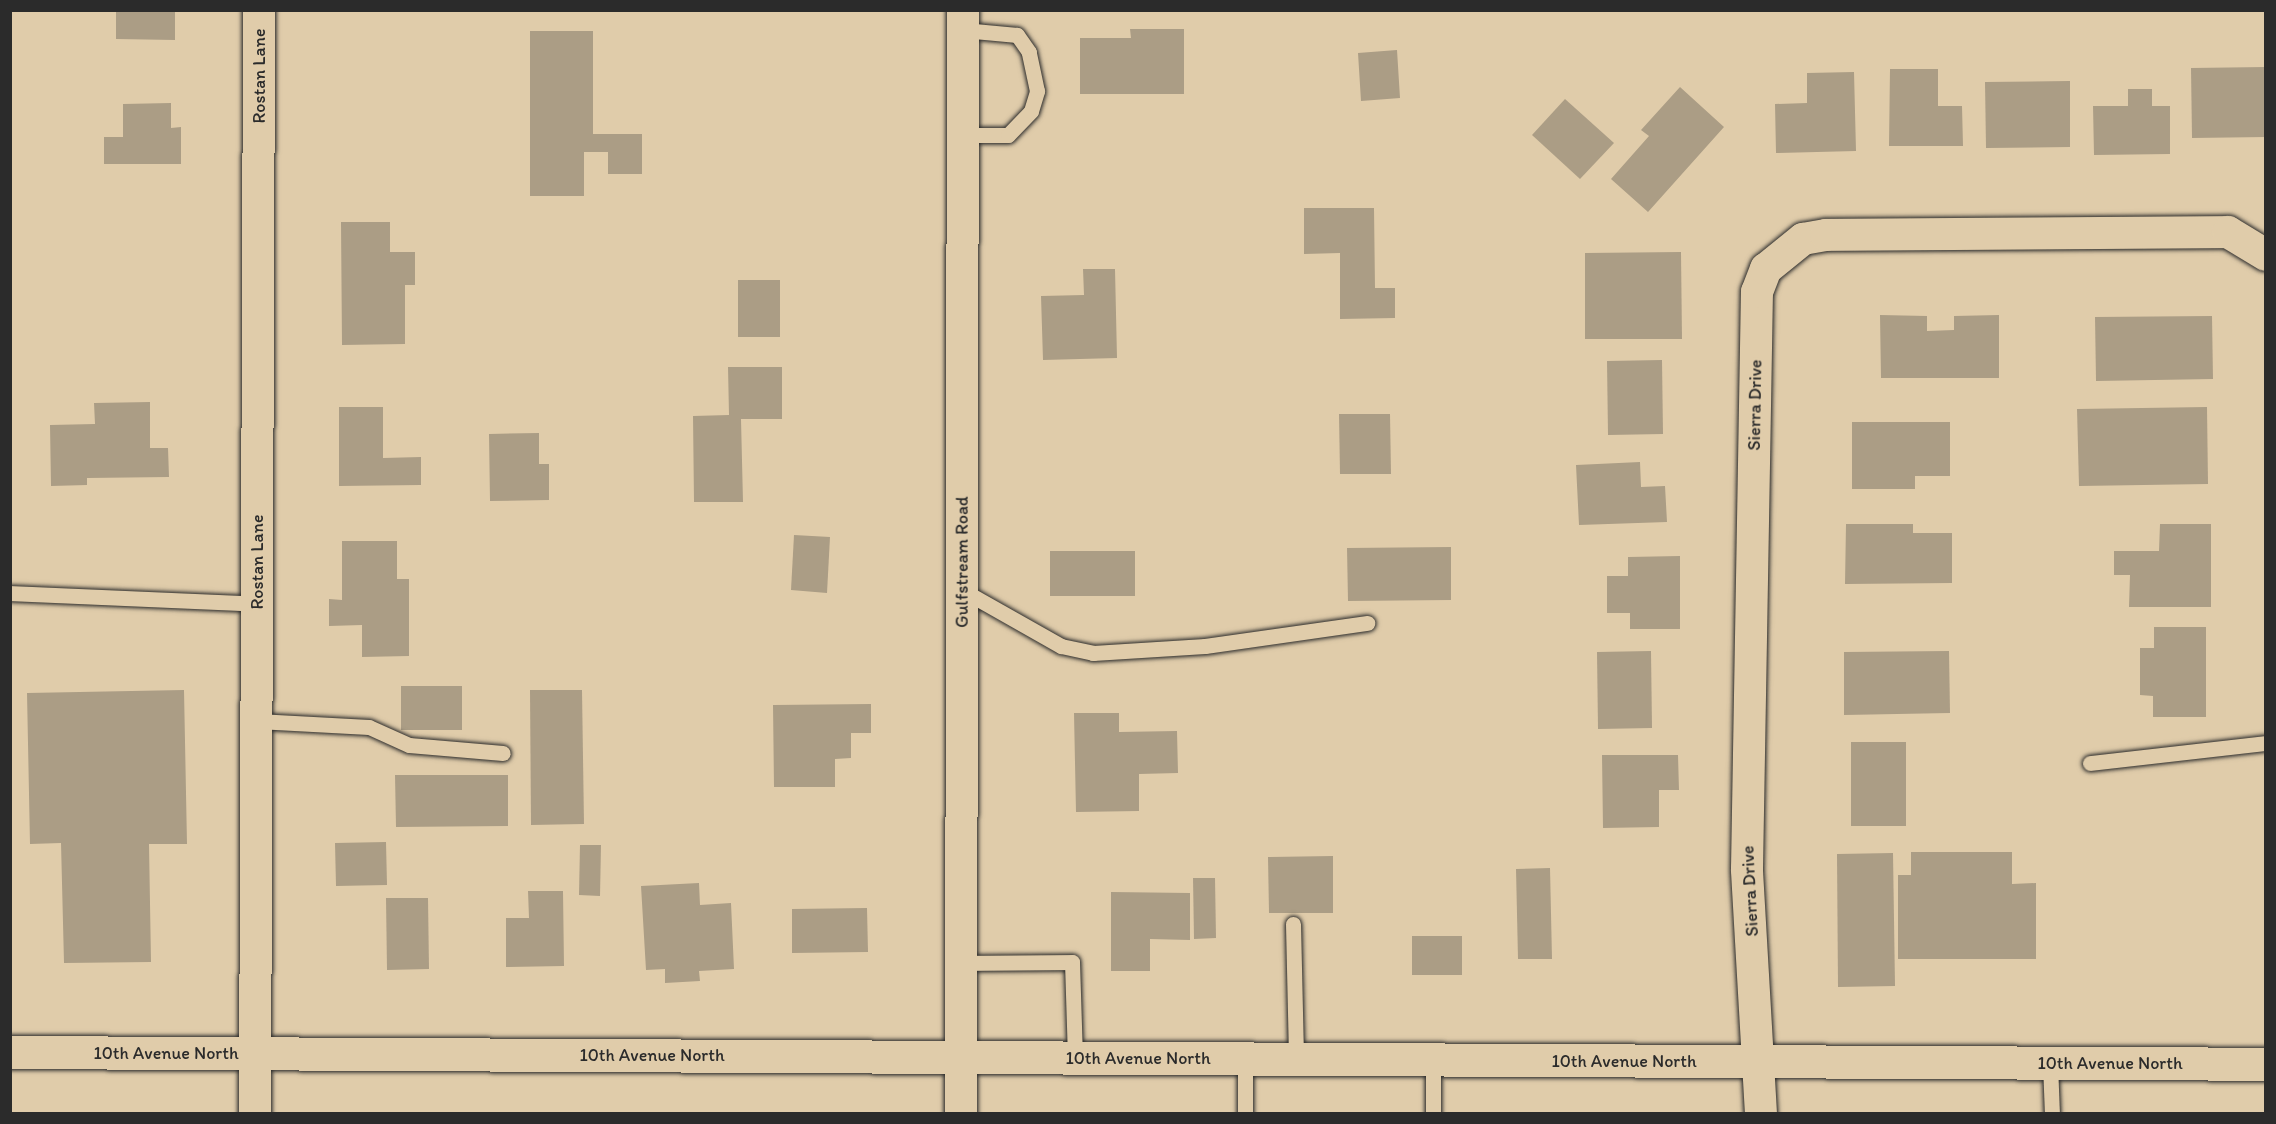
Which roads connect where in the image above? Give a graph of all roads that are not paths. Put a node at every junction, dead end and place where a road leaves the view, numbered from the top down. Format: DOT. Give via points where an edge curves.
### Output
graph roads {
  1 [pos="259,10"];
  2 [pos="963,20"];
  3 [pos="963,135"];
  4 [pos="2265,255"];
  5 [pos="962,590"];
  6 [pos="10,593"];
  7 [pos="257,604"];
  8 [pos="1367,623"];
  9 [pos="257,721"];
  10 [pos="2265,743"];
  11 [pos="503,753"];
  12 [pos="2090,763"];
  13 [pos="1293,924"];
  14 [pos="962,963"];
  15 [pos="10,1052"];
  16 [pos="256,1053"];
  17 [pos="961,1057"];
  18 [pos="1075,1058"];
  19 [pos="1245,1059"];
  20 [pos="1296,1059"];
  21 [pos="1433,1060"];
  22 [pos="1761,1062"];
  23 [pos="2050,1063"];
  24 [pos="2265,1064"];
  25 [pos="255,1113"];
  26 [pos="961,1113"];
  27 [pos="1245,1113"];
  28 [pos="1433,1113"];
  29 [pos="1761,1113"];
  30 [pos="2052,1113"];
  1 -- 7 [label="street, Rostan Lane"];
  2 -- 3 [label="street, Gulfstream Road"];
  2 -- 3 [label="lane" via="1017,35 1029,52 1037,91 1030,111 1008,135"];
  3 -- 5 [label="street, Gulfstream Road"];
  4 -- 22 [label="street, Sierra Drive" via="2228,232 1827,234 1803,239 1766,269 1757,292 1748,869"];
  5 -- 8 [label="lane" via="1061,646 1093,653 1206,646"];
  5 -- 14 [label="street, Gulfstream Road"];
  6 -- 7 [label="lane"];
  7 -- 9 [label="street, Rostan Lane"];
  9 -- 11 [label="lane" via="369,727 410,745"];
  9 -- 16 [label="street, Rostan Lane"];
  10 -- 12 [label="lane"];
  13 -- 20 [label="lane"];
  14 -- 17 [label="street, Gulfstream Road"];
  14 -- 18 [label="lane" via="1072,962"];
  15 -- 16 [label="street, 10th Avenue North"];
  16 -- 17 [label="street, 10th Avenue North"];
  16 -- 25 [label="street, Rostan Lane"];
  17 -- 18 [label="street, 10th Avenue North"];
  17 -- 26 [label="street, Gulfstream Road"];
  18 -- 19 [label="street, 10th Avenue North"];
  19 -- 20 [label="street, 10th Avenue North"];
  19 -- 27 [label="lane"];
  20 -- 21 [label="street, 10th Avenue North"];
  21 -- 22 [label="street, 10th Avenue North"];
  21 -- 28 [label="lane"];
  22 -- 23 [label="street, 10th Avenue North"];
  22 -- 29 [label="street, Sierra Drive"];
  23 -- 24 [label="street, 10th Avenue North"];
  23 -- 30 [label="lane"];
}
